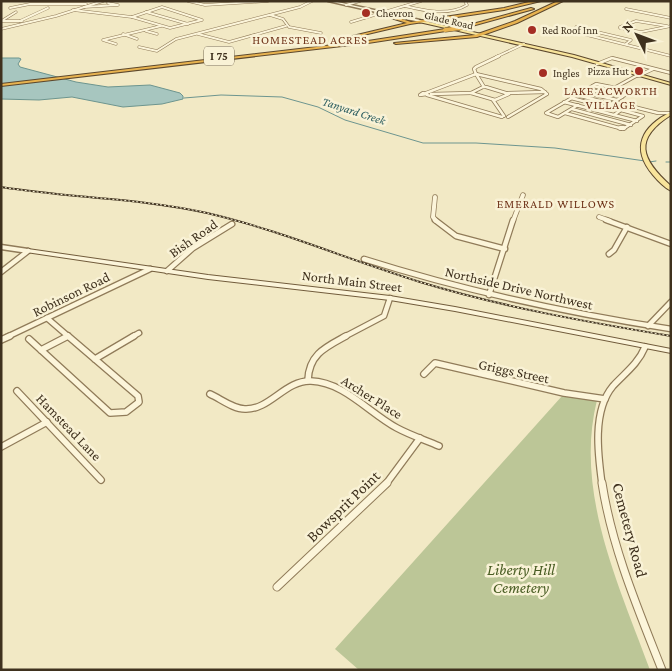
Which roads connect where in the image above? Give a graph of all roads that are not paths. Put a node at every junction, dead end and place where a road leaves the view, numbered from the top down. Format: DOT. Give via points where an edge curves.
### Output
graph roads {
  1 [pos="102,1"];
  2 [pos="109,1"];
  3 [pos="188,1"];
  4 [pos="268,1"];
  5 [pos="312,1"];
  6 [pos="329,1"];
  7 [pos="360,1"];
  8 [pos="421,1"];
  9 [pos="465,1"];
  10 [pos="539,1"];
  11 [pos="544,1"];
  12 [pos="557,1"];
  13 [pos="561,1"];
  14 [pos="89,4"];
  15 [pos="225,4"];
  16 [pos="346,5"];
  17 [pos="404,6"];
  18 [pos="81,7"];
  19 [pos="410,7"];
  20 [pos="10,8"];
  21 [pos="48,8"];
  22 [pos="395,9"];
  23 [pos="626,9"];
  24 [pos="73,10"];
  25 [pos="16,12"];
  26 [pos="145,12"];
  27 [pos="224,12"];
  28 [pos="381,13"];
  29 [pos="389,13"];
  30 [pos="270,15"];
  31 [pos="132,17"];
  32 [pos="671,18"];
  33 [pos="171,19"];
  34 [pos="2,21"];
  35 [pos="20,21"];
  36 [pos="417,21"];
  37 [pos="32,22"];
  38 [pos="351,22"];
  39 [pos="152,23"];
  40 [pos="188,24"];
  41 [pos="161,26"];
  42 [pos="286,26"];
  43 [pos="670,26"];
  44 [pos="576,27"];
  45 [pos="1,30"];
  46 [pos="143,30"];
  47 [pos="567,30"];
  48 [pos="123,34"];
  49 [pos="157,34"];
  50 [pos="198,34"];
  51 [pos="321,34"];
  52 [pos="480,35"];
  53 [pos="490,35"];
  54 [pos="137,39"];
  55 [pos="116,44"];
  56 [pos="626,44"];
  57 [pos="522,45"];
  58 [pos="139,47"];
  59 [pos="299,50"];
  60 [pos="244,53"];
  61 [pos="671,56"];
  62 [pos="597,64"];
  63 [pos="654,69"];
  64 [pos="671,73"];
  65 [pos="476,74"];
  66 [pos="637,76"];
  67 [pos="1,83"];
  68 [pos="671,84"];
  69 [pos="593,86"];
  70 [pos="484,87"];
  71 [pos="616,87"];
  72 [pos="588,89"];
  73 [pos="546,92"];
  74 [pos="582,92"];
  75 [pos="471,93"];
  76 [pos="508,93"];
  77 [pos="427,94"];
  78 [pos="627,94"];
  79 [pos="577,95"];
  80 [pos="622,97"];
  81 [pos="571,98"];
  82 [pos="493,100"];
  83 [pos="564,102"];
  84 [pos="614,102"];
  85 [pos="578,105"];
  86 [pos="606,107"];
  87 [pos="572,109"];
  88 [pos="600,111"];
  89 [pos="658,112"];
  90 [pos="565,113"];
  91 [pos="671,114"];
  92 [pos="614,115"];
  93 [pos="505,117"];
  94 [pos="662,118"];
  95 [pos="637,121"];
  96 [pos="631,125"];
  97 [pos="645,153"];
  98 [pos="654,170"];
  99 [pos="671,185"];
  100 [pos="671,188"];
  101 [pos="523,195"];
  102 [pos="435,197"];
  103 [pos="599,217"];
  104 [pos="232,224"];
  105 [pos="626,227"];
  106 [pos="671,244"];
  107 [pos="1,247"];
  108 [pos="505,249"];
  109 [pos="28,251"];
  110 [pos="609,254"];
  111 [pos="364,259"];
  112 [pos="150,269"];
  113 [pos="167,271"];
  114 [pos="1,272"];
  115 [pos="489,295"];
  116 [pos="390,298"];
  117 [pos="671,302"];
  118 [pos="47,318"];
  119 [pos="648,326"];
  120 [pos="671,329"];
  121 [pos="139,333"];
  122 [pos="68,336"];
  123 [pos="28,339"];
  124 [pos="1,340"];
  125 [pos="646,348"];
  126 [pos="41,350"];
  127 [pos="671,351"];
  128 [pos="95,359"];
  129 [pos="424,374"];
  130 [pos="308,380"];
  131 [pos="17,391"];
  132 [pos="210,394"];
  133 [pos="605,399"];
  134 [pos="47,422"];
  135 [pos="420,438"];
  136 [pos="439,446"];
  137 [pos="1,447"];
  138 [pos="101,480"];
  139 [pos="277,587"];
  140 [pos="662,670"];
  1 -- 14 [label="street"];
  2 -- 18 [label="street" via="118,5"];
  3 -- 15 [label="street"];
  4 -- 15 [label="street"];
  5 -- 30 [label="street"];
  6 -- 16 [label="street"];
  7 -- 16 [label="street"];
  8 -- 17 [label="street"];
  9 -- 19 [label="street" via="467,4 463,8 443,11"];
  10 -- 36 [label="highway"];
  11 -- 60 [label="highway, I 75, bridge" via="451,26"];
  12 -- 59 [label="highway, I 75, bridge" via="460,28"];
  13 -- 53 [label="highway"];
  14 -- 18 [label="street"];
  14 -- 20 [label="street" via="30,4"];
  15 -- 27 [label="street"];
  16 -- 28 [label="street"];
  17 -- 19 [label="street"];
  17 -- 22 [label="street"];
  18 -- 24 [label="street"];
  19 -- 22 [label="street"];
  21 -- 35 [label="street"];
  22 -- 29 [label="street"];
  23 -- 32 [label="street"];
  24 -- 31 [label="street"];
  24 -- 37 [label="street"];
  25 -- 34 [label="street"];
  26 -- 31 [label="street"];
  26 -- 33 [label="street"];
  26 -- 40 [label="street" via="164,8 202,19"];
  28 -- 29 [label="street"];
  28 -- 36 [label="street"];
  28 -- 38 [label="street"];
  29 -- 36 [label="highway"];
  30 -- 42 [label="street" via="283,19"];
  30 -- 50 [label="street"];
  31 -- 39 [label="street"];
  33 -- 39 [label="street"];
  33 -- 40 [label="street"];
  34 -- 35 [label="street"];
  35 -- 37 [label="street"];
  36 -- 52 [label="main road, Glade Road"];
  36 -- 52 [label="main road, Glade Road"];
  36 -- 60 [label="highway" via="341,40"];
  37 -- 45 [label="street"];
  39 -- 41 [label="street"];
  40 -- 41 [label="street" via="171,28"];
  41 -- 46 [label="street"];
  42 -- 50 [label="street" via="229,42"];
  42 -- 51 [label="street"];
  43 -- 43 [label="street" via="641,32 620,28 636,21"];
  44 -- 56 [label="street" via="631,40"];
  46 -- 48 [label="street"];
  46 -- 49 [label="street"];
  47 -- 56 [label="street"];
  48 -- 54 [label="street"];
  48 -- 55 [label="street" via="103,40"];
  50 -- 58 [label="street" via="176,40 157,51"];
  52 -- 53 [label="highway"];
  52 -- 57 [label="main road"];
  52 -- 59 [label="highway"];
  53 -- 57 [label="main road"];
  56 -- 61 [label="street"];
  57 -- 62 [label="main road"];
  57 -- 62 [label="main road"];
  57 -- 65 [label="street" via="476,67"];
  59 -- 67 [label="highway, I 75"];
  60 -- 67 [label="highway, I 75"];
  62 -- 63 [label="street" via="612,58"];
  62 -- 66 [label="main road"];
  63 -- 64 [label="street"];
  63 -- 66 [label="street"];
  65 -- 70 [label="street"];
  65 -- 73 [label="street"];
  65 -- 77 [label="street"];
  66 -- 68 [label="main road"];
  66 -- 71 [label="street"];
  69 -- 71 [label="street" via="598,83"];
  69 -- 72 [label="street"];
  69 -- 78 [label="street"];
  70 -- 75 [label="street"];
  70 -- 76 [label="street"];
  71 -- 78 [label="street" via="631,91"];
  72 -- 74 [label="street"];
  72 -- 80 [label="street"];
  73 -- 76 [label="street"];
  73 -- 93 [label="street" via="546,97"];
  74 -- 79 [label="street"];
  74 -- 84 [label="street"];
  75 -- 77 [label="street"];
  75 -- 82 [label="street"];
  76 -- 82 [label="street"];
  77 -- 93 [label="street"];
  78 -- 80 [label="street"];
  79 -- 81 [label="street"];
  79 -- 84 [label="street"];
  80 -- 84 [label="street"];
  81 -- 83 [label="street"];
  81 -- 86 [label="street"];
  82 -- 93 [label="street"];
  83 -- 85 [label="street"];
  83 -- 90 [label="street" via="546,113 558,116"];
  84 -- 86 [label="street"];
  84 -- 89 [label="street"];
  85 -- 87 [label="street"];
  85 -- 88 [label="street"];
  86 -- 88 [label="street"];
  87 -- 90 [label="street"];
  87 -- 96 [label="street"];
  88 -- 92 [label="street"];
  89 -- 91 [label="street"];
  89 -- 94 [label="street"];
  90 -- 96 [label="street" via="623,128"];
  91 -- 94 [label="main road"];
  91 -- 97 [label="main road" via="650,133"];
  92 -- 95 [label="street"];
  92 -- 95 [label="street" via="621,110 643,116"];
  94 -- 97 [label="main road" via="644,134"];
  95 -- 96 [label="street"];
  97 -- 98 [label="main road"];
  98 -- 99 [label="main road"];
  98 -- 100 [label="main road"];
  101 -- 108 [label="street"];
  102 -- 108 [label="street" via="433,217 440,224 465,240"];
  103 -- 105 [label="street"];
  104 -- 113 [label="street, Bish Road" via="192,248"];
  105 -- 106 [label="street"];
  105 -- 110 [label="street"];
  107 -- 109 [label="street"];
  108 -- 115 [label="street"];
  109 -- 112 [label="main road, North Main Street"];
  109 -- 114 [label="street"];
  111 -- 115 [label="street, Northside Drive Northwest"];
  112 -- 113 [label="main road, North Main Street"];
  112 -- 118 [label="street, Robinson Road"];
  113 -- 116 [label="main road, North Main Street"];
  115 -- 119 [label="street, Northside Drive Northwest"];
  116 -- 125 [label="main road, North Main Street" via="455,308"];
  116 -- 130 [label="street" via="384,316 321,349 308,368"];
  117 -- 119 [label="street"];
  118 -- 122 [label="street"];
  118 -- 124 [label="street, Robinson Road"];
  119 -- 120 [label="street, Northside Drive Northwest"];
  121 -- 128 [label="street"];
  122 -- 126 [label="street"];
  122 -- 128 [label="street"];
  123 -- 126 [label="street"];
  125 -- 127 [label="main road, North Main Street"];
  125 -- 133 [label="street, Cemetery Road"];
  126 -- 128 [label="street" via="110,413 119,415 130,411 140,402 138,396"];
  129 -- 133 [label="street, Griggs Street" via="435,364"];
  130 -- 132 [label="street" via="284,388 257,407 244,409"];
  130 -- 135 [label="street, Archer Place" via="331,386 397,428"];
  131 -- 134 [label="street, Hamstead Lane"];
  133 -- 140 [label="street, Cemetery Road" via="599,432 606,508 617,548"];
  134 -- 137 [label="street"];
  134 -- 138 [label="street, Hamstead Lane"];
  135 -- 136 [label="street, Archer Place"];
  135 -- 139 [label="street, Bowsprit Point" via="378,494"];
}
